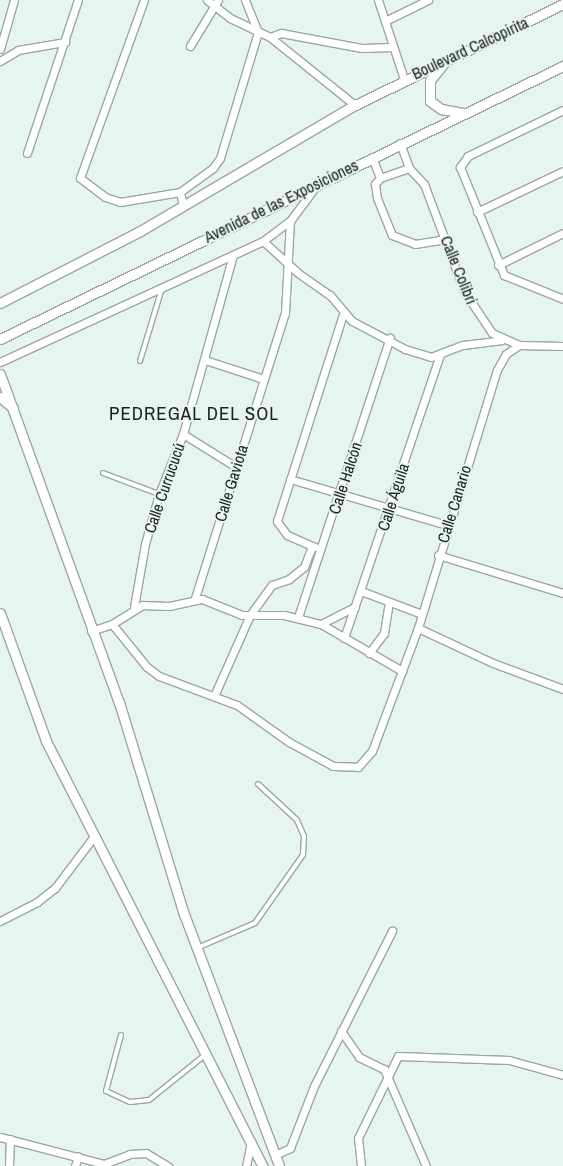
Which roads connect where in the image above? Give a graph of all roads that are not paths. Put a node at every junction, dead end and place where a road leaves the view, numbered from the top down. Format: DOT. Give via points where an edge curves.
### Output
graph roads {
  1 [pos="14,0"];
  2 [pos="78,0"];
  3 [pos="144,0"];
  4 [pos="207,0"];
  5 [pos="245,0"];
  6 [pos="378,0"];
  7 [pos="428,0"];
  8 [pos="216,3"];
  9 [pos="563,4"];
  10 [pos="384,21"];
  11 [pos="258,32"];
  12 [pos="270,37"];
  13 [pos="65,42"];
  14 [pos="190,46"];
  15 [pos="393,47"];
  16 [pos="0,49"];
  17 [pos="447,60"];
  18 [pos="0,61"];
  19 [pos="563,66"];
  20 [pos="404,79"];
  21 [pos="355,104"];
  22 [pos="563,110"];
  23 [pos="464,113"];
  24 [pos="400,143"];
  25 [pos="26,152"];
  26 [pos="372,156"];
  27 [pos="409,168"];
  28 [pos="563,171"];
  29 [pos="380,178"];
  30 [pos="318,183"];
  31 [pos="180,192"];
  32 [pos="183,206"];
  33 [pos="477,212"];
  34 [pos="290,222"];
  35 [pos="563,233"];
  36 [pos="445,239"];
  37 [pos="263,241"];
  38 [pos="234,255"];
  39 [pos="289,264"];
  40 [pos="498,265"];
  41 [pos="162,288"];
  42 [pos="563,299"];
  43 [pos="0,303"];
  44 [pos="343,314"];
  45 [pos="390,338"];
  46 [pos="0,339"];
  47 [pos="501,340"];
  48 [pos="519,345"];
  49 [pos="563,346"];
  50 [pos="440,355"];
  51 [pos="205,360"];
  52 [pos="140,361"];
  53 [pos="0,362"];
  54 [pos="0,374"];
  55 [pos="264,379"];
  56 [pos="0,397"];
  57 [pos="15,410"];
  58 [pos="183,434"];
  59 [pos="236,467"];
  60 [pos="103,473"];
  61 [pos="290,479"];
  62 [pos="159,494"];
  63 [pos="341,494"];
  64 [pos="390,509"];
  65 [pos="447,525"];
  66 [pos="312,546"];
  67 [pos="322,550"];
  68 [pos="438,555"];
  69 [pos="360,591"];
  70 [pos="563,593"];
  71 [pos="195,598"];
  72 [pos="389,603"];
  73 [pos="355,606"];
  74 [pos="134,607"];
  75 [pos="0,613"];
  76 [pos="422,614"];
  77 [pos="250,615"];
  78 [pos="298,617"];
  79 [pos="112,624"];
  80 [pos="321,624"];
  81 [pos="418,628"];
  82 [pos="91,631"];
  83 [pos="344,638"];
  84 [pos="369,653"];
  85 [pos="402,670"];
  86 [pos="563,689"];
  87 [pos="214,696"];
  88 [pos="258,784"];
  89 [pos="95,835"];
  90 [pos="0,921"];
  91 [pos="392,931"];
  92 [pos="197,948"];
  93 [pos="341,1031"];
  94 [pos="120,1035"];
  95 [pos="207,1053"];
  96 [pos="563,1075"];
  97 [pos="388,1082"];
  98 [pos="0,1137"];
  99 [pos="10,1139"];
  100 [pos="251,1141"];
  101 [pos="78,1156"];
  102 [pos="275,1156"];
  103 [pos="9,1166"];
  104 [pos="75,1166"];
  105 [pos="168,1166"];
  106 [pos="246,1166"];
  107 [pos="263,1166"];
  108 [pos="279,1166"];
  109 [pos="361,1166"];
  110 [pos="426,1166"];
  1 -- 16 [label="street"];
  2 -- 13 [label="street"];
  3 -- 31 [label="street" via="80,178 105,198 120,202"];
  4 -- 8 [label="street"];
  5 -- 11 [label="street"];
  6 -- 10 [label="street"];
  7 -- 10 [label="street"];
  8 -- 11 [label="street"];
  8 -- 14 [label="street"];
  9 -- 17 [label="street, Boulevard Calcopirita"];
  10 -- 15 [label="street"];
  11 -- 12 [label="street"];
  11 -- 31 [label="street" via="220,158"];
  12 -- 15 [label="street" via="281,33 362,48"];
  12 -- 21 [label="street"];
  13 -- 18 [label="street" via="18,50"];
  13 -- 25 [label="street"];
  15 -- 20 [label="street"];
  17 -- 20 [label="street, Boulevard Calcopirita"];
  17 -- 23 [label="street" via="430,80 428,94 441,109"];
  19 -- 23 [label="street, Avenida de las Exposiciones"];
  20 -- 21 [label="street"];
  21 -- 32 [label="street"];
  22 -- 33 [label="street" via="461,163"];
  23 -- 24 [label="street, Avenida de las Exposiciones"];
  24 -- 26 [label="street, Avenida de las Exposiciones"];
  24 -- 27 [label="street, Calle Colibri"];
  26 -- 29 [label="street"];
  26 -- 30 [label="street, Avenida de las Exposiciones"];
  27 -- 29 [label="street"];
  27 -- 36 [label="street, Calle Colibri" via="430,195"];
  28 -- 33 [label="street"];
  29 -- 36 [label="street" via="375,184 377,198 392,235 415,244"];
  30 -- 34 [label="street"];
  30 -- 46 [label="street, Avenida de las Exposiciones"];
  31 -- 32 [label="street"];
  32 -- 43 [label="street"];
  33 -- 40 [label="street"];
  34 -- 37 [label="street"];
  34 -- 39 [label="street, Calle Gaviota"];
  35 -- 40 [label="street"];
  36 -- 47 [label="street, Calle Colibri" via="473,308"];
  37 -- 38 [label="street"];
  37 -- 39 [label="street"];
  38 -- 41 [label="street"];
  38 -- 51 [label="street, Calle Currucucú"];
  39 -- 44 [label="street" via="330,295"];
  39 -- 55 [label="street, Calle Gaviota" via="285,313"];
  40 -- 42 [label="street" via="511,281"];
  41 -- 52 [label="lane"];
  41 -- 53 [label="street"];
  44 -- 45 [label="street"];
  44 -- 61 [label="street"];
  45 -- 50 [label="street" via="419,354"];
  45 -- 63 [label="street, Calle Halcón"];
  47 -- 48 [label="street"];
  47 -- 50 [label="street" via="463,345"];
  48 -- 49 [label="street"];
  48 -- 65 [label="street, Calle Canario" via="506,354 498,370"];
  50 -- 64 [label="street, Calle Águila"];
  51 -- 55 [label="street"];
  51 -- 58 [label="street, Calle Currucucú"];
  54 -- 57 [label="street"];
  55 -- 59 [label="street, Calle Gaviota"];
  56 -- 57 [label="street"];
  57 -- 82 [label="street"];
  58 -- 59 [label="street"];
  58 -- 62 [label="street, Calle Currucucú"];
  59 -- 71 [label="street, Calle Gaviota"];
  60 -- 62 [label="lane"];
  61 -- 63 [label="street"];
  61 -- 66 [label="street" via="277,521 286,535"];
  62 -- 74 [label="street, Calle Currucucú" via="145,544"];
  63 -- 64 [label="street"];
  63 -- 67 [label="street, Calle Halcón"];
  64 -- 65 [label="street"];
  64 -- 69 [label="street, Calle Águila"];
  65 -- 68 [label="street, Calle Canario"];
  66 -- 67 [label="street"];
  66 -- 77 [label="street" via="304,567 289,579 272,585"];
  67 -- 78 [label="street, Calle Halcón"];
  68 -- 70 [label="street"];
  68 -- 76 [label="street, Calle Canario"];
  69 -- 72 [label="street"];
  69 -- 73 [label="street, Calle Águila"];
  71 -- 74 [label="street" via="169,606"];
  71 -- 77 [label="street"];
  72 -- 76 [label="street"];
  72 -- 84 [label="street" via="384,633"];
  73 -- 80 [label="street"];
  73 -- 83 [label="street, Calle Águila"];
  74 -- 79 [label="street"];
  75 -- 89 [label="street" via="43,734"];
  76 -- 81 [label="street, Calle Canario"];
  77 -- 78 [label="street"];
  77 -- 87 [label="street"];
  78 -- 80 [label="street"];
  79 -- 82 [label="street"];
  79 -- 87 [label="street" via="147,667 159,676"];
  80 -- 83 [label="street"];
  81 -- 85 [label="street, Calle Canario"];
  81 -- 86 [label="street" via="493,663"];
  82 -- 92 [label="street" via="119,702"];
  83 -- 84 [label="street"];
  84 -- 85 [label="street"];
  85 -- 87 [label="street, Calle Canario" via="372,751 358,767 333,766 310,754 252,713"];
  88 -- 92 [label="lane" via="297,820 304,836 303,855 254,923"];
  89 -- 90 [label="street" via="55,888 37,902"];
  89 -- 95 [label="street"];
  91 -- 93 [label="street"];
  92 -- 102 [label="street"];
  93 -- 97 [label="street" via="359,1056 380,1064"];
  93 -- 102 [label="street" via="314,1086 290,1148"];
  94 -- 95 [label="lane" via="106,1091 130,1102 150,1100"];
  95 -- 100 [label="street"];
  96 -- 97 [label="street" via="509,1060 398,1056"];
  97 -- 109 [label="street" via="358,1138"];
  97 -- 110 [label="street"];
  98 -- 99 [label="street"];
  99 -- 101 [label="street"];
  99 -- 103 [label="street"];
  100 -- 106 [label="street"];
  100 -- 107 [label="street"];
  101 -- 104 [label="street"];
  101 -- 105 [label="street" via="110,1164 130,1154 146,1153"];
  102 -- 108 [label="street"];
}
